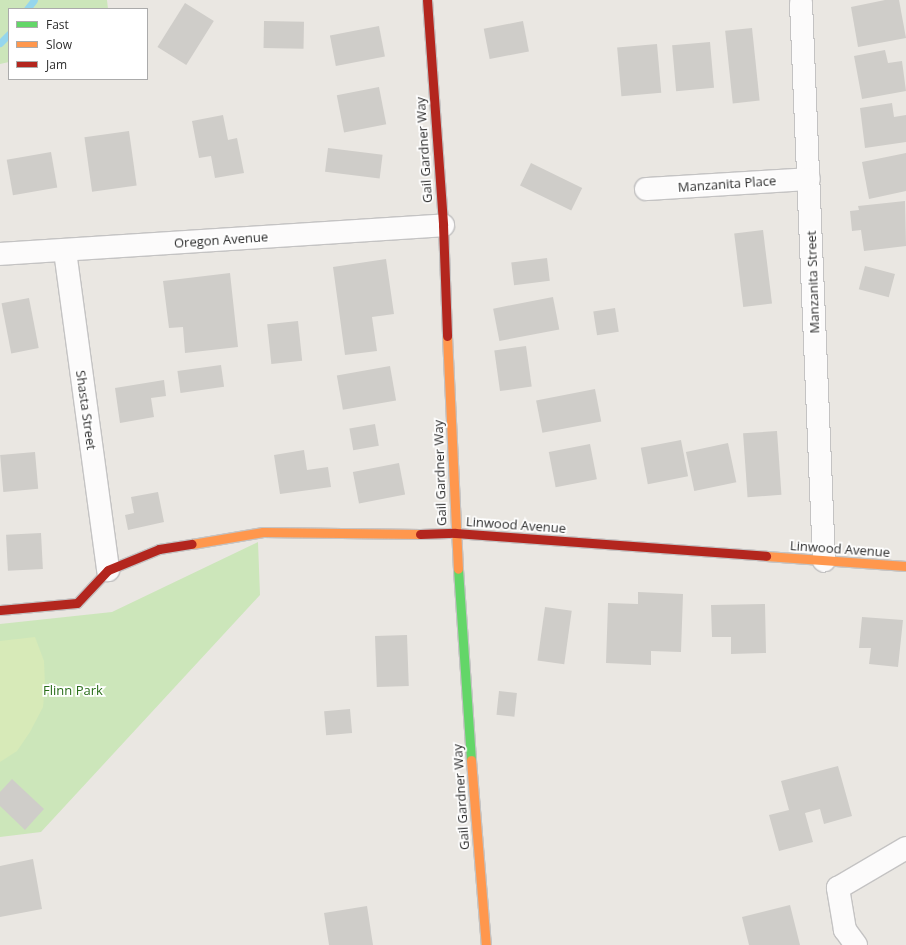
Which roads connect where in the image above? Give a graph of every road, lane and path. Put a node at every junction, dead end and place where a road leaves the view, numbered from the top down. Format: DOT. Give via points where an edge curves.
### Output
graph roads {
  1 [pos="427,0"];
  2 [pos="801,4"];
  3 [pos="809,179"];
  4 [pos="646,189"];
  5 [pos="442,225"];
  6 [pos="65,251"];
  7 [pos="0,254"];
  8 [pos="455,533"];
  9 [pos="824,561"];
  10 [pos="906,566"];
  11 [pos="108,570"];
  12 [pos="0,610"];
  13 [pos="906,848"];
  14 [pos="486,945"];
  15 [pos="856,945"];
  1 -- 5 [label="street, Gail Gardner Way"];
  2 -- 3 [label="street, Manzanita Street"];
  3 -- 4 [label="street, Manzanita Place"];
  3 -- 9 [label="street, Manzanita Street"];
  5 -- 6 [label="street, Oregon Avenue"];
  5 -- 8 [label="street, Gail Gardner Way"];
  6 -- 7 [label="street, Oregon Avenue"];
  6 -- 11 [label="street, Shasta Street"];
  8 -- 9 [label="street, Linwood Avenue"];
  8 -- 11 [label="street, Linwood Avenue" via="387,535 264,532 159,549"];
  8 -- 14 [label="street, Gail Gardner Way"];
  9 -- 10 [label="street, Linwood Avenue"];
  11 -- 12 [label="street, Linwood Avenue" via="77,602"];
  13 -- 15 [label="street" via="838,888 845,930"];
}
